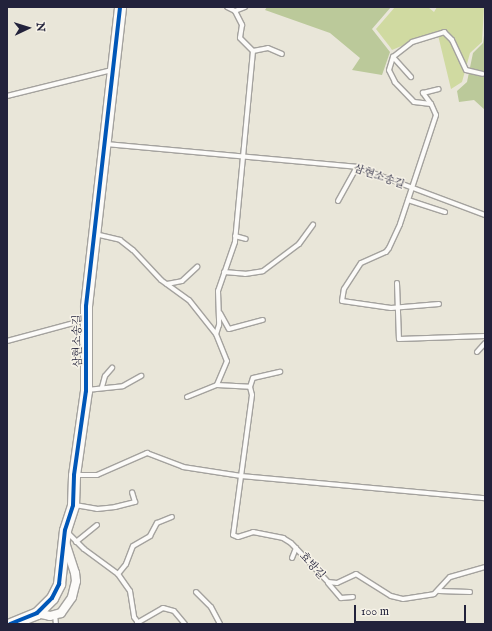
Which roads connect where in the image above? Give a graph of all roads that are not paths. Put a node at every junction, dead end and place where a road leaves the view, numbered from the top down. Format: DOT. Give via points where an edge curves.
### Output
graph roads {
  1 [pos="120,7"];
  2 [pos="227,7"];
  3 [pos="245,7"];
  4 [pos="235,11"];
  5 [pos="253,51"];
  6 [pos="282,54"];
  7 [pos="393,56"];
  8 [pos="112,70"];
  9 [pos="483,74"];
  10 [pos="411,77"];
  11 [pos="439,89"];
  12 [pos="7,96"];
  13 [pos="431,104"];
  14 [pos="104,144"];
  15 [pos="245,157"];
  16 [pos="357,167"];
  17 [pos="412,188"];
  18 [pos="408,200"];
  19 [pos="338,201"];
  20 [pos="445,212"];
  21 [pos="485,215"];
  22 [pos="312,225"];
  23 [pos="94,234"];
  24 [pos="235,236"];
  25 [pos="246,239"];
  26 [pos="197,267"];
  27 [pos="224,272"];
  28 [pos="397,283"];
  29 [pos="167,284"];
  30 [pos="439,304"];
  31 [pos="397,308"];
  32 [pos="219,310"];
  33 [pos="85,320"];
  34 [pos="263,320"];
  35 [pos="216,334"];
  36 [pos="485,336"];
  37 [pos="7,340"];
  38 [pos="485,343"];
  39 [pos="477,352"];
  40 [pos="112,368"];
  41 [pos="280,372"];
  42 [pos="141,376"];
  43 [pos="217,386"];
  44 [pos="102,387"];
  45 [pos="250,387"];
  46 [pos="86,390"];
  47 [pos="187,397"];
  48 [pos="74,475"];
  49 [pos="241,476"];
  50 [pos="132,492"];
  51 [pos="485,498"];
  52 [pos="73,505"];
  53 [pos="172,517"];
  54 [pos="97,525"];
  55 [pos="65,536"];
  56 [pos="76,542"];
  57 [pos="296,548"];
  58 [pos="292,558"];
  59 [pos="485,567"];
  60 [pos="118,574"];
  61 [pos="328,582"];
  62 [pos="439,591"];
  63 [pos="196,592"];
  64 [pos="470,592"];
  65 [pos="353,597"];
  66 [pos="37,613"];
  67 [pos="55,615"];
  68 [pos="138,623"];
  69 [pos="10,624"];
  70 [pos="56,624"];
  71 [pos="185,624"];
  72 [pos="220,624"];
  1 -- 8 [label="street, 삼현소송길"];
  2 -- 4 [label="lane"];
  3 -- 4 [label="lane"];
  4 -- 5 [label="lane" via="242,25 240,38"];
  5 -- 6 [label="lane" via="268,48"];
  5 -- 15 [label="lane"];
  7 -- 9 [label="lane" via="412,42 444,32 452,40 466,70"];
  7 -- 10 [label="lane"];
  7 -- 13 [label="lane" via="388,70 395,82 414,102"];
  8 -- 12 [label="lane"];
  8 -- 14 [label="street, 삼현소송길"];
  11 -- 13 [label="lane" via="423,93"];
  13 -- 17 [label="lane" via="435,111 435,121"];
  14 -- 15 [label="lane, 삼현소송길"];
  14 -- 23 [label="street, 삼현소송길"];
  15 -- 16 [label="lane, 삼현소송길"];
  15 -- 24 [label="lane"];
  16 -- 17 [label="lane, 삼현소송길"];
  16 -- 19 [label="lane"];
  17 -- 18 [label="lane"];
  17 -- 21 [label="lane, 삼현소송길"];
  18 -- 20 [label="lane"];
  18 -- 31 [label="lane" via="389,248 386,252 360,263 344,288 342,301"];
  22 -- 27 [label="lane" via="298,244 263,271 245,274"];
  23 -- 29 [label="lane" via="127,244"];
  23 -- 33 [label="street, 삼현소송길"];
  24 -- 25 [label="lane"];
  24 -- 27 [label="lane"];
  26 -- 29 [label="lane" via="186,278"];
  27 -- 32 [label="lane" via="218,291"];
  28 -- 31 [label="lane"];
  29 -- 35 [label="lane" via="189,300"];
  30 -- 31 [label="lane"];
  31 -- 36 [label="lane" via="400,340"];
  32 -- 34 [label="lane" via="229,329"];
  32 -- 35 [label="lane"];
  33 -- 37 [label="lane"];
  33 -- 46 [label="street, 삼현소송길"];
  35 -- 43 [label="lane" via="227,361"];
  38 -- 39 [label="lane"];
  40 -- 44 [label="lane" via="105,376"];
  41 -- 45 [label="lane" via="253,378"];
  42 -- 44 [label="lane" via="123,386"];
  43 -- 45 [label="lane"];
  43 -- 47 [label="lane"];
  44 -- 46 [label="lane"];
  45 -- 49 [label="lane" via="251,402"];
  46 -- 48 [label="street, 삼현소송길"];
  48 -- 49 [label="lane" via="97,475 147,453 183,467"];
  48 -- 52 [label="street, 삼현소송길"];
  49 -- 51 [label="lane"];
  49 -- 57 [label="lane, 효방길" via="233,535 238,537 253,532 283,538"];
  50 -- 52 [label="lane" via="135,502 115,507 97,509"];
  52 -- 55 [label="street, 삼현소송길"];
  53 -- 60 [label="lane" via="157,523 150,536 133,546 126,564"];
  54 -- 56 [label="lane"];
  55 -- 56 [label="lane"];
  55 -- 66 [label="street, 삼현소송길" via="59,584 52,598"];
  55 -- 67 [label="street" via="76,581 72,597 62,613"];
  56 -- 60 [label="lane"];
  57 -- 58 [label="lane"];
  57 -- 61 [label="lane, 효방길"];
  59 -- 62 [label="lane" via="450,577"];
  60 -- 68 [label="lane" via="130,591"];
  61 -- 62 [label="lane, 효방길" via="337,583 356,574 391,596 402,599 430,595"];
  61 -- 65 [label="lane" via="338,596"];
  62 -- 64 [label="lane"];
  63 -- 72 [label="lane" via="211,607"];
  66 -- 67 [label="street"];
  66 -- 69 [label="street, 삼현소송길"];
  67 -- 70 [label="lane"];
  68 -- 71 [label="lane" via="163,608 174,611"];
}
